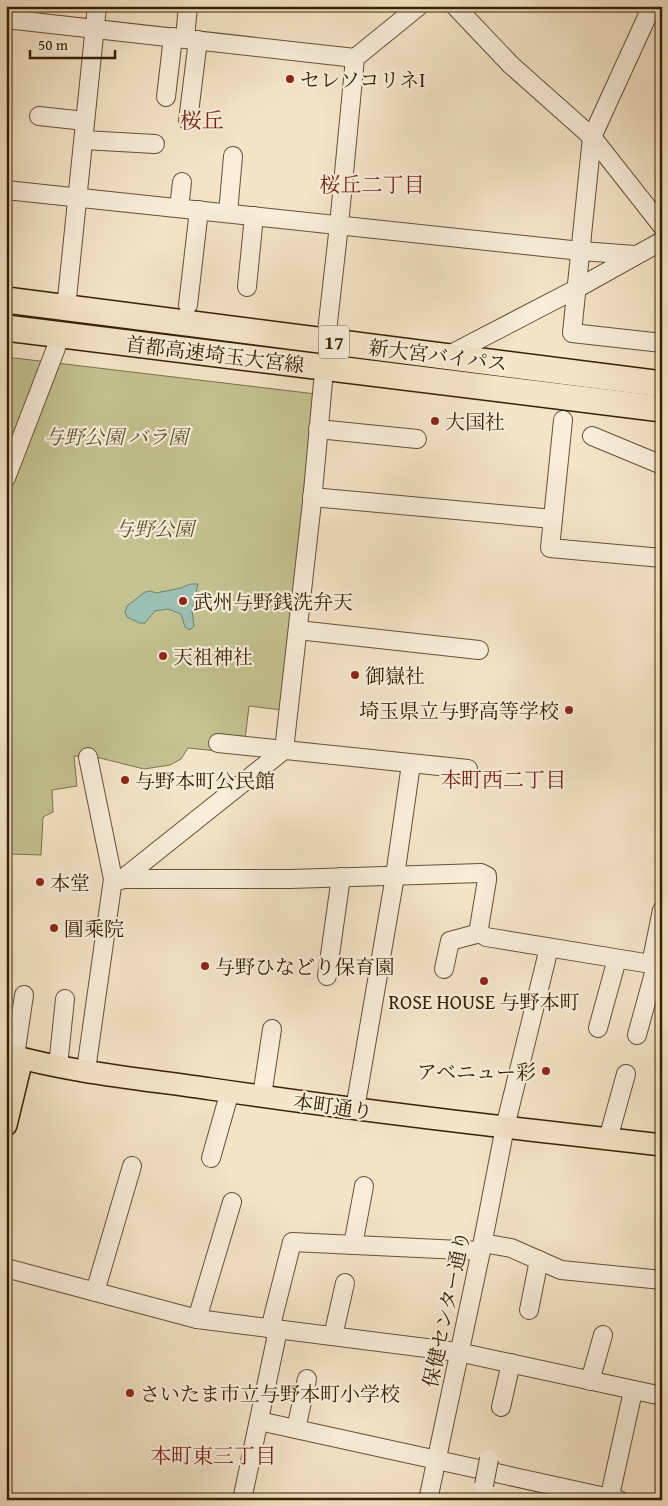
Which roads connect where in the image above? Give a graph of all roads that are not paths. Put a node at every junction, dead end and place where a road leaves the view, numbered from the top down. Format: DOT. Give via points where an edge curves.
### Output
graph roads {
  1 [pos="97,6"];
  2 [pos="188,6"];
  3 [pos="419,6"];
  4 [pos="455,6"];
  5 [pos="652,6"];
  6 [pos="6,19"];
  7 [pos="94,28"];
  8 [pos="185,38"];
  9 [pos="355,58"];
  10 [pos="166,96"];
  11 [pos="40,116"];
  12 [pos="85,121"];
  13 [pos="188,121"];
  14 [pos="592,136"];
  15 [pos="84,140"];
  16 [pos="155,144"];
  17 [pos="233,156"];
  18 [pos="182,182"];
  19 [pos="6,190"];
  20 [pos="77,197"];
  21 [pos="179,208"];
  22 [pos="198,210"];
  23 [pos="228,213"];
  24 [pos="254,216"];
  25 [pos="339,225"];
  26 [pos="662,226"];
  27 [pos="662,241"];
  28 [pos="581,251"];
  29 [pos="635,256"];
  30 [pos="247,287"];
  31 [pos="576,289"];
  32 [pos="6,300"];
  33 [pos="188,305"];
  34 [pos="66,308"];
  35 [pos="6,312"];
  36 [pos="6,328"];
  37 [pos="326,340"];
  38 [pos="6,341"];
  39 [pos="662,343"];
  40 [pos="56,348"];
  41 [pos="447,356"];
  42 [pos="322,382"];
  43 [pos="662,384"];
  44 [pos="662,392"];
  45 [pos="662,409"];
  46 [pos="563,420"];
  47 [pos="662,420"];
  48 [pos="318,429"];
  49 [pos="592,436"];
  50 [pos="417,439"];
  51 [pos="662,465"];
  52 [pos="6,478"];
  53 [pos="312,497"];
  54 [pos="553,519"];
  55 [pos="662,558"];
  56 [pos="298,630"];
  57 [pos="479,650"];
  58 [pos="218,743"];
  59 [pos="284,750"];
  60 [pos="88,757"];
  61 [pos="411,764"];
  62 [pos="468,769"];
  63 [pos="395,876"];
  64 [pos="341,877"];
  65 [pos="117,879"];
  66 [pos="662,910"];
  67 [pos="480,933"];
  68 [pos="549,948"];
  69 [pos="617,959"];
  70 [pos="656,966"];
  71 [pos="444,970"];
  72 [pos="327,976"];
  73 [pos="24,995"];
  74 [pos="65,1000"];
  75 [pos="598,1028"];
  76 [pos="272,1029"];
  77 [pos="637,1035"];
  78 [pos="14,1056"];
  79 [pos="58,1066"];
  80 [pos="86,1070"];
  81 [pos="626,1074"];
  82 [pos="230,1092"];
  83 [pos="262,1096"];
  84 [pos="355,1109"];
  85 [pos="6,1125"];
  86 [pos="506,1126"];
  87 [pos="608,1138"];
  88 [pos="661,1143"];
  89 [pos="211,1158"];
  90 [pos="132,1166"];
  91 [pos="364,1186"];
  92 [pos="232,1202"];
  93 [pos="353,1245"];
  94 [pos="482,1247"];
  95 [pos="539,1260"];
  96 [pos="6,1268"];
  97 [pos="662,1280"];
  98 [pos="345,1283"];
  99 [pos="95,1292"];
  100 [pos="529,1310"];
  101 [pos="197,1319"];
  102 [pos="274,1329"];
  103 [pos="603,1335"];
  104 [pos="333,1336"];
  105 [pos="458,1352"];
  106 [pos="510,1364"];
  107 [pos="307,1379"];
  108 [pos="590,1381"];
  109 [pos="634,1391"];
  110 [pos="662,1396"];
  111 [pos="501,1407"];
  112 [pos="259,1421"];
  113 [pos="296,1429"];
  114 [pos="436,1459"];
  115 [pos="489,1459"];
  116 [pos="484,1485"];
  117 [pos="613,1499"];
  118 [pos="242,1500"];
  119 [pos="428,1500"];
  1 -- 7 [label="street"];
  2 -- 8 [label="street"];
  3 -- 9 [label="street"];
  4 -- 14 [label="street" via="511,65"];
  5 -- 14 [label="street"];
  6 -- 7 [label="street"];
  7 -- 8 [label="street"];
  7 -- 12 [label="street"];
  8 -- 9 [label="street"];
  8 -- 10 [label="street"];
  8 -- 13 [label="street"];
  9 -- 25 [label="street"];
  11 -- 12 [label="street"];
  12 -- 15 [label="street"];
  14 -- 26 [label="street"];
  14 -- 28 [label="street"];
  15 -- 16 [label="street"];
  15 -- 20 [label="street"];
  17 -- 23 [label="street"];
  18 -- 21 [label="street"];
  19 -- 20 [label="street"];
  20 -- 21 [label="street"];
  20 -- 34 [label="street"];
  21 -- 22 [label="street"];
  22 -- 23 [label="street"];
  22 -- 33 [label="street"];
  23 -- 24 [label="street"];
  24 -- 25 [label="street"];
  24 -- 30 [label="street"];
  25 -- 28 [label="street"];
  25 -- 37 [label="street"];
  27 -- 29 [label="street"];
  28 -- 29 [label="street"];
  28 -- 31 [label="street"];
  29 -- 31 [label="street"];
  31 -- 39 [label="street" via="572,333"];
  31 -- 41 [label="street"];
  32 -- 34 [label="highway, 新大宮バイパス / 17"];
  34 -- 37 [label="highway, 新大宮バイパス / 17"];
  35 -- 44 [label="highway, 首都高速埼玉大宮線"];
  36 -- 45 [label="highway, 首都高速埼玉大宮線"];
  37 -- 41 [label="highway, 新大宮バイパス / 17"];
  38 -- 40 [label="highway, 新大宮バイパス / 17"];
  40 -- 42 [label="highway, 新大宮バイパス / 17"];
  40 -- 52 [label="street"];
  41 -- 43 [label="highway, 新大宮バイパス / 17"];
  42 -- 47 [label="highway, 新大宮バイパス / 17"];
  42 -- 48 [label="street"];
  46 -- 54 [label="street"];
  48 -- 50 [label="street"];
  48 -- 53 [label="street"];
  49 -- 51 [label="street"];
  53 -- 54 [label="street"];
  53 -- 56 [label="street"];
  54 -- 55 [label="street" via="550,548"];
  56 -- 57 [label="street"];
  56 -- 59 [label="street"];
  58 -- 59 [label="street"];
  59 -- 61 [label="street"];
  59 -- 65 [label="street"];
  60 -- 65 [label="street"];
  61 -- 62 [label="street"];
  61 -- 63 [label="street"];
  63 -- 64 [label="street"];
  63 -- 67 [label="street" via="487,876"];
  63 -- 84 [label="street"];
  64 -- 65 [label="street"];
  64 -- 72 [label="street"];
  65 -- 80 [label="street"];
  66 -- 70 [label="street"];
  67 -- 68 [label="street" via="486,937"];
  67 -- 71 [label="street" via="450,942"];
  68 -- 69 [label="street"];
  68 -- 86 [label="street, 保健センター通り"];
  69 -- 70 [label="street"];
  69 -- 75 [label="street"];
  70 -- 77 [label="street"];
  73 -- 78 [label="street"];
  74 -- 79 [label="street"];
  76 -- 83 [label="street"];
  78 -- 79 [label="main road, 本町通り"];
  78 -- 85 [label="main road"];
  79 -- 80 [label="main road, 本町通り"];
  80 -- 82 [label="main road, 本町通り"];
  81 -- 87 [label="street"];
  82 -- 83 [label="main road, 本町通り"];
  82 -- 89 [label="street"];
  83 -- 84 [label="main road, 本町通り"];
  84 -- 86 [label="main road, 本町通り"];
  86 -- 87 [label="main road, 本町通り"];
  86 -- 94 [label="street, 保健センター通り"];
  87 -- 88 [label="main road, 本町通り"];
  90 -- 99 [label="street"];
  91 -- 93 [label="street"];
  92 -- 101 [label="street"];
  93 -- 94 [label="street"];
  93 -- 102 [label="street" via="292,1242"];
  94 -- 95 [label="street" via="512,1248"];
  94 -- 105 [label="street, 保健センター通り"];
  95 -- 97 [label="street" via="561,1270"];
  95 -- 100 [label="street"];
  96 -- 99 [label="street"];
  98 -- 104 [label="street"];
  99 -- 101 [label="street"];
  101 -- 102 [label="street"];
  102 -- 104 [label="street"];
  102 -- 112 [label="street"];
  103 -- 108 [label="street"];
  104 -- 105 [label="street"];
  105 -- 106 [label="street"];
  105 -- 114 [label="street, 保健センター通り"];
  106 -- 108 [label="street"];
  106 -- 111 [label="street"];
  107 -- 113 [label="street"];
  108 -- 109 [label="street"];
  109 -- 110 [label="street"];
  109 -- 117 [label="street"];
  112 -- 113 [label="street"];
  112 -- 118 [label="street"];
  113 -- 114 [label="street"];
  114 -- 117 [label="street"];
  114 -- 119 [label="street, 保健センター通り"];
  115 -- 116 [label="street, bridge"];
}
